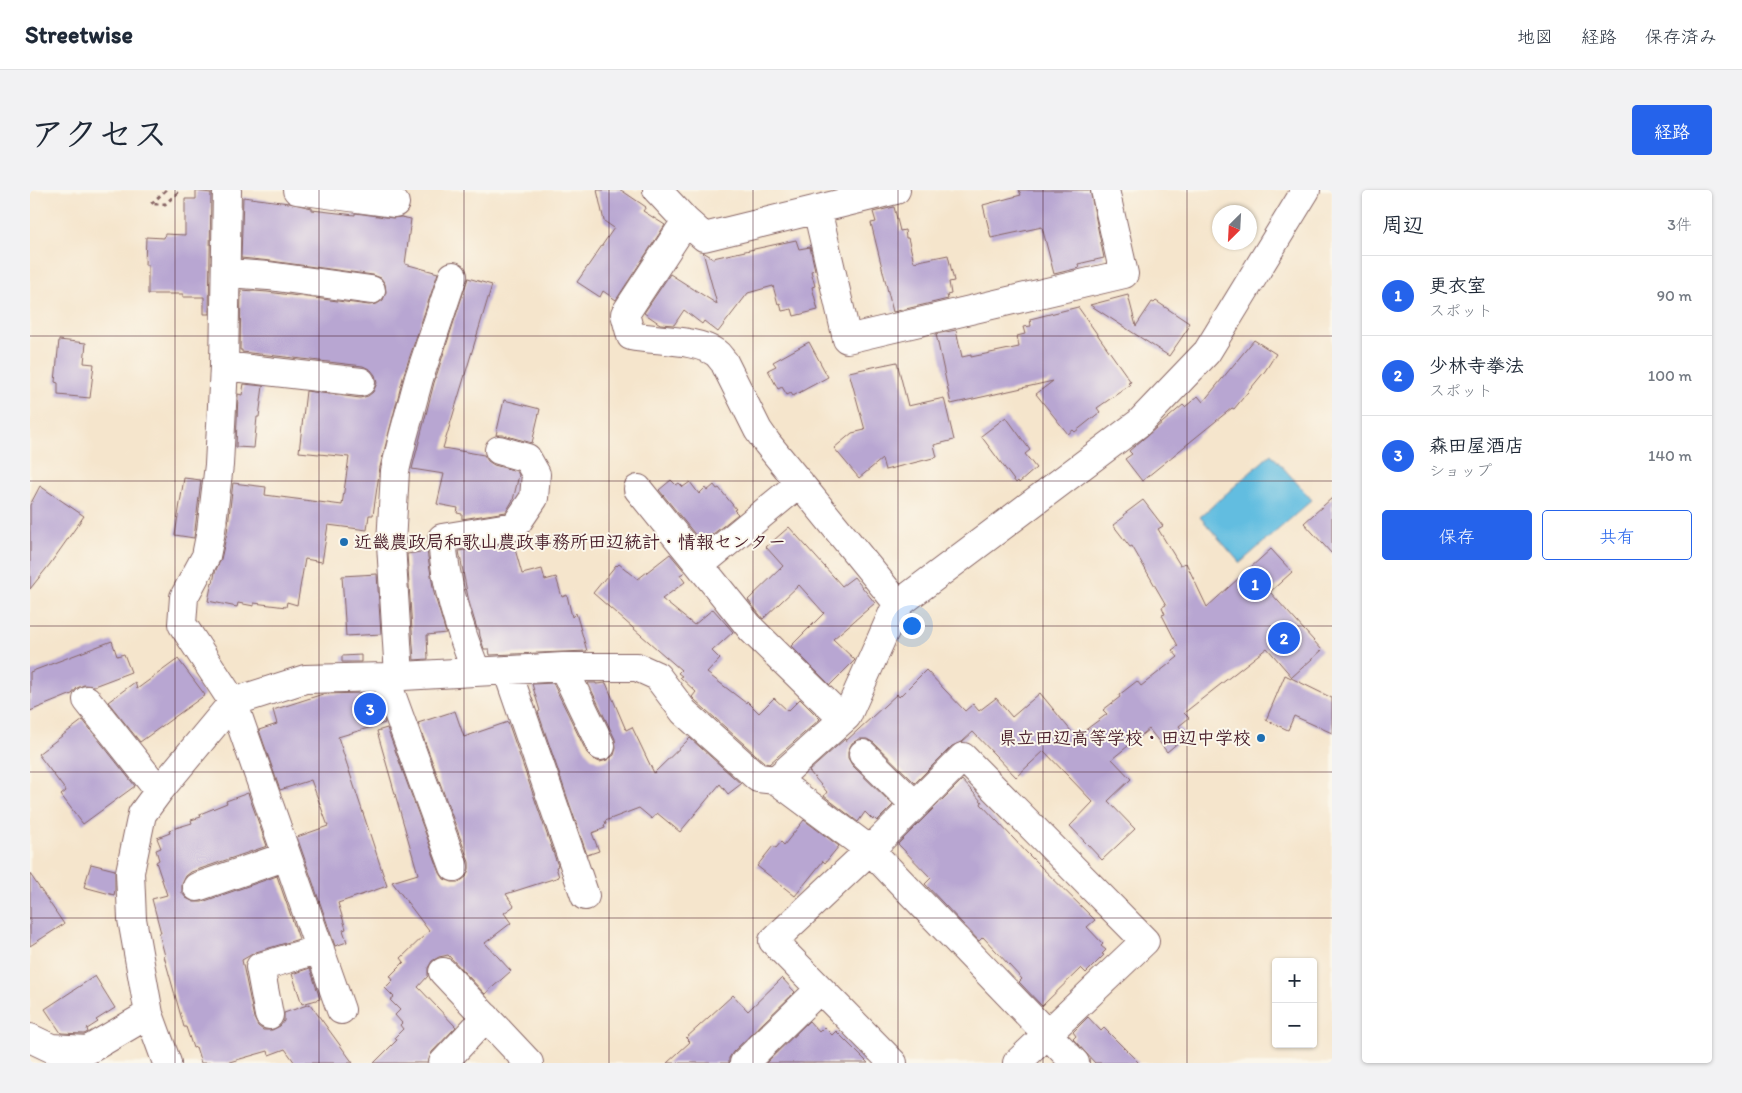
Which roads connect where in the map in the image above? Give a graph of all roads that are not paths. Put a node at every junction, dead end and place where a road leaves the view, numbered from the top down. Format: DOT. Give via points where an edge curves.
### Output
graph roads {
  1 [pos="227,190"];
  2 [pos="297,190"];
  3 [pos="657,190"];
  4 [pos="896,190"];
  5 [pos="1105,190"];
  6 [pos="1306,190"];
  7 [pos="394,203"];
  8 [pos="817,209"];
  9 [pos="686,221"];
  10 [pos="226,273"];
  11 [pos="453,276"];
  12 [pos="371,290"];
  13 [pos="224,366"];
  14 [pos="361,382"];
  15 [pos="499,450"];
  16 [pos="800,483"];
  17 [pos="638,490"];
  18 [pos="700,565"];
  19 [pos="899,605"];
  20 [pos="563,667"];
  21 [pos="507,670"];
  22 [pos="476,671"];
  23 [pos="392,677"];
  24 [pos="87,700"];
  25 [pos="233,702"];
  26 [pos="844,719"];
  27 [pos="601,746"];
  28 [pos="863,754"];
  29 [pos="776,780"];
  30 [pos="159,790"];
  31 [pos="915,805"];
  32 [pos="870,850"];
  33 [pos="287,856"];
  34 [pos="454,867"];
  35 [pos="196,887"];
  36 [pos="585,896"];
  37 [pos="320,949"];
  38 [pos="443,972"];
  39 [pos="820,989"];
  40 [pos="341,1010"];
  41 [pos="149,1014"];
  42 [pos="269,1015"];
  43 [pos="486,1018"];
  44 [pos="1047,1034"];
  45 [pos="30,1038"];
  46 [pos="167,1063"];
  47 [pos="443,1063"];
  48 [pos="529,1063"];
  49 [pos="744,1063"];
  50 [pos="892,1063"];
  51 [pos="1017,1063"];
  52 [pos="1075,1063"];
  1 -- 10 [label="street"];
  2 -- 7 [label="street"];
  3 -- 9 [label="street"];
  4 -- 8 [label="street"];
  5 -- 8 [label="street" via="1124,274 847,339"];
  6 -- 19 [label="street" via="1207,352 1139,423"];
  8 -- 9 [label="street" via="704,237"];
  9 -- 16 [label="street" via="625,314 631,336 699,344 717,353 758,430"];
  10 -- 12 [label="street"];
  10 -- 13 [label="street"];
  11 -- 23 [label="street" via="419,378 396,471 390,544"];
  13 -- 14 [label="street"];
  13 -- 25 [label="street" via="212,531 206,556 184,598 182,624"];
  15 -- 22 [label="street" via="527,458 536,474 534,498 514,526 442,538 449,594"];
  16 -- 18 [label="street"];
  16 -- 19 [label="street"];
  17 -- 18 [label="street"];
  18 -- 26 [label="street" via="752,630"];
  19 -- 26 [label="street"];
  20 -- 21 [label="street"];
  20 -- 27 [label="street"];
  20 -- 29 [label="street" via="637,667 657,676 684,712 758,778"];
  21 -- 22 [label="street"];
  21 -- 36 [label="street"];
  22 -- 23 [label="street"];
  23 -- 25 [label="street" via="305,679"];
  23 -- 34 [label="street"];
  24 -- 30 [label="street"];
  25 -- 30 [label="street"];
  25 -- 33 [label="street"];
  26 -- 29 [label="street"];
  28 -- 31 [label="street"];
  29 -- 32 [label="street"];
  30 -- 41 [label="street" via="142,814 130,872 132,919"];
  31 -- 32 [label="street"];
  31 -- 44 [label="street" via="963,758 1144,941"];
  32 -- 39 [label="street" via="773,941"];
  32 -- 44 [label="street"];
  33 -- 35 [label="street"];
  33 -- 37 [label="street"];
  37 -- 40 [label="street"];
  37 -- 42 [label="street" via="260,967"];
  38 -- 43 [label="street"];
  39 -- 49 [label="street"];
  39 -- 50 [label="street"];
  41 -- 45 [label="street" via="88,1050 51,1048"];
  41 -- 46 [label="street"];
  43 -- 47 [label="street"];
  43 -- 48 [label="street"];
  44 -- 51 [label="street"];
  44 -- 52 [label="street"];
}
